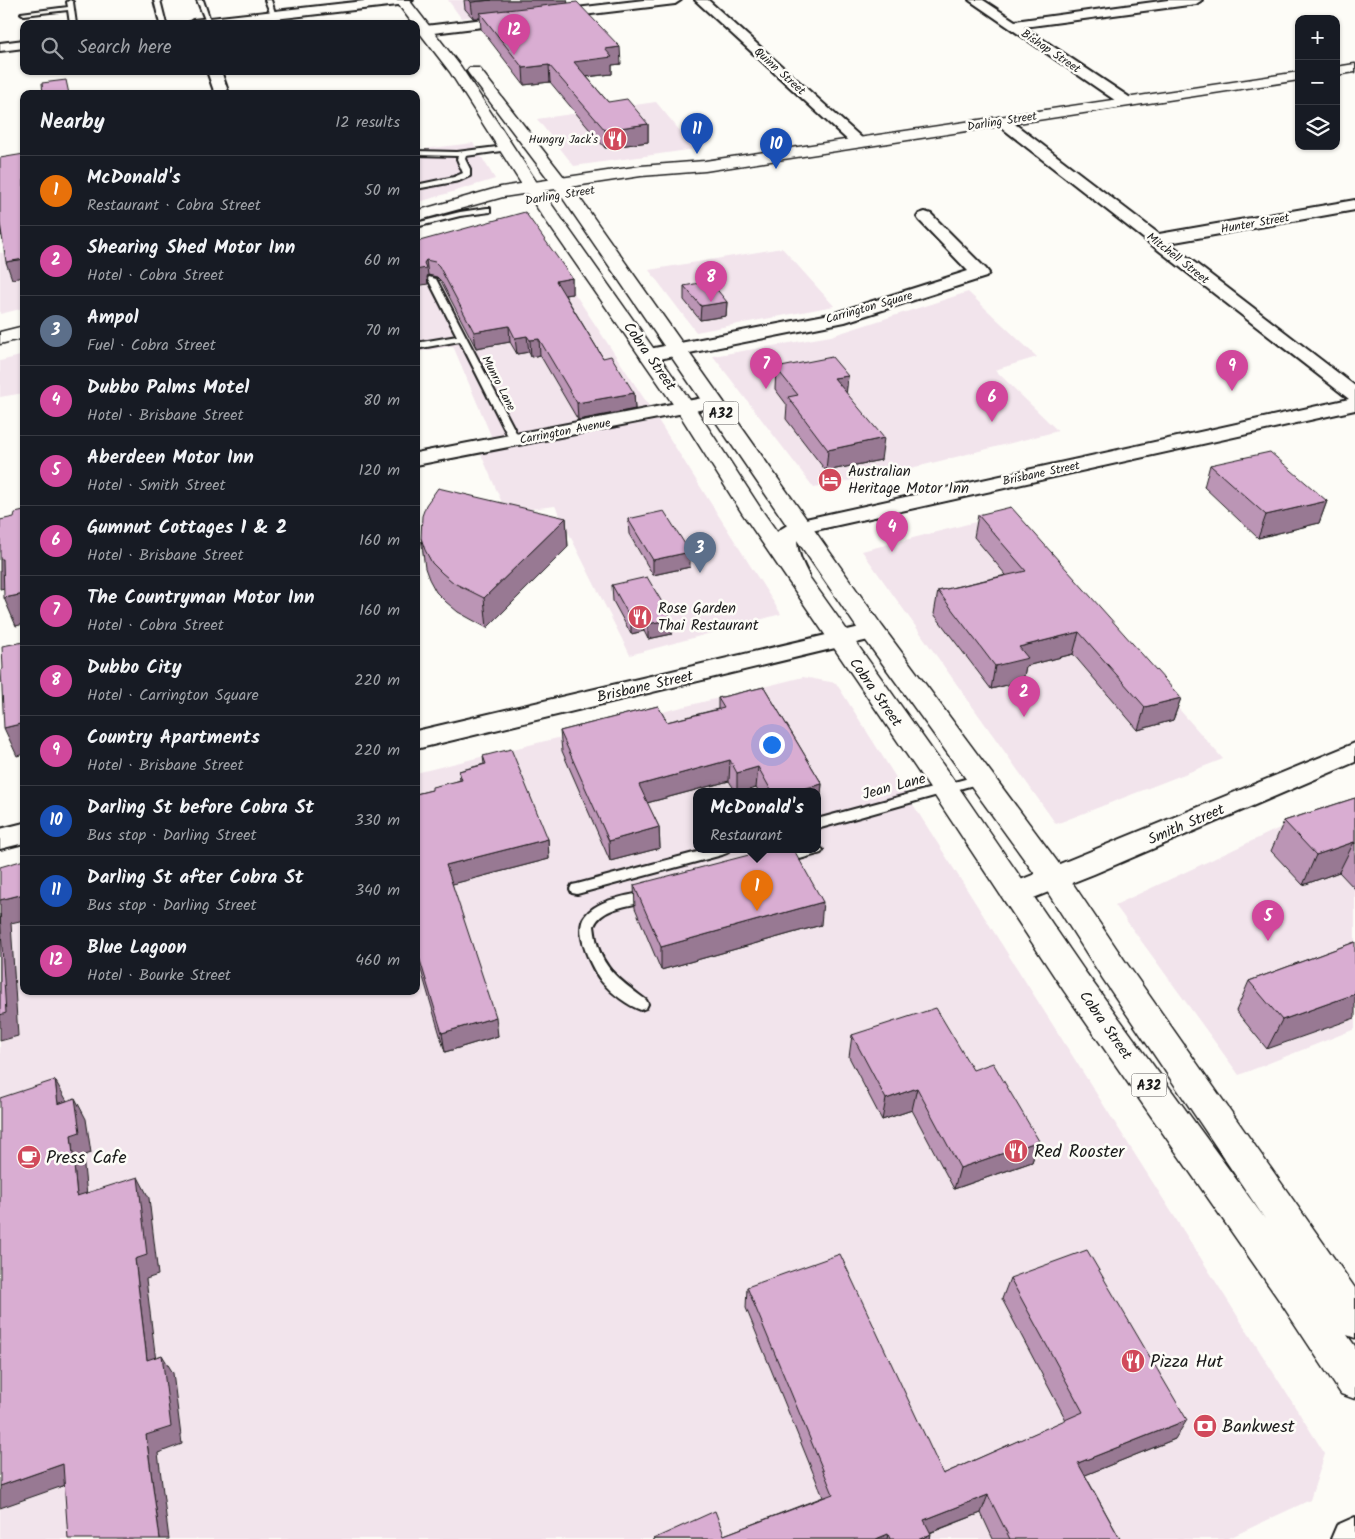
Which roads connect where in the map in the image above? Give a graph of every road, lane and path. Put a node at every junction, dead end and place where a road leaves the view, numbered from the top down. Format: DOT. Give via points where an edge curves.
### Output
graph roads {
  1 [pos="69,0"];
  2 [pos="157,0"];
  3 [pos="200,0"];
  4 [pos="268,0"];
  5 [pos="402,0"];
  6 [pos="408,0"];
  7 [pos="675,0"];
  8 [pos="701,0"];
  9 [pos="975,0"];
  10 [pos="1196,0"];
  11 [pos="71,8"];
  12 [pos="24,13"];
  13 [pos="274,15"];
  14 [pos="72,20"];
  15 [pos="162,20"];
  16 [pos="209,20"];
  17 [pos="228,20"];
  18 [pos="417,20"];
  19 [pos="439,22"];
  20 [pos="420,23"];
  21 [pos="1012,25"];
  22 [pos="425,30"];
  23 [pos="20,44"];
  24 [pos="0,46"];
  25 [pos="1355,68"];
  26 [pos="1340,70"];
  27 [pos="215,75"];
  28 [pos="1295,77"];
  29 [pos="221,90"];
  30 [pos="1127,102"];
  31 [pos="1002,121"];
  32 [pos="859,143"];
  33 [pos="505,148"];
  34 [pos="420,153"];
  35 [pos="463,154"];
  36 [pos="420,186"];
  37 [pos="564,188"];
  38 [pos="536,193"];
  39 [pos="1355,205"];
  40 [pos="487,210"];
  41 [pos="420,215"];
  42 [pos="925,217"];
  43 [pos="420,224"];
  44 [pos="420,229"];
  45 [pos="1155,240"];
  46 [pos="432,279"];
  47 [pos="20,333"];
  48 [pos="0,338"];
  49 [pos="462,338"];
  50 [pos="420,345"];
  51 [pos="676,349"];
  52 [pos="649,354"];
  53 [pos="1355,395"];
  54 [pos="713,402"];
  55 [pos="1355,404"];
  56 [pos="685,407"];
  57 [pos="515,440"];
  58 [pos="420,459"];
  59 [pos="800,527"];
  60 [pos="805,590"];
  61 [pos="873,632"];
  62 [pos="840,640"];
  63 [pos="420,739"];
  64 [pos="1355,752"];
  65 [pos="980,778"];
  66 [pos="944,789"];
  67 [pos="821,823"];
  68 [pos="20,834"];
  69 [pos="0,839"];
  70 [pos="711,853"];
  71 [pos="804,853"];
  72 [pos="770,863"];
  73 [pos="1055,880"];
  74 [pos="577,889"];
  75 [pos="658,894"];
  76 [pos="1016,894"];
  77 [pos="641,1004"];
  78 [pos="1328,1282"];
  79 [pos="1355,1308"];
  80 [pos="1355,1320"];
  81 [pos="1355,1380"];
  82 [pos="1355,1537"];
  83 [pos="1351,1539"];
  1 -- 11 [label="lane"];
  2 -- 15 [label="lane"];
  3 -- 16 [label="lane"];
  4 -- 13 [label="lane"];
  5 -- 6 [label="street"];
  5 -- 13 [label="street"];
  5 -- 18 [label="main road, Cobra Street / A32"];
  7 -- 19 [label="street"];
  8 -- 32 [label="street, Quinn Street"];
  9 -- 21 [label="street, Bishop Street"];
  10 -- 21 [label="street"];
  11 -- 12 [label="lane"];
  11 -- 14 [label="lane"];
  13 -- 17 [label="street"];
  19 -- 22 [label="street"];
  19 -- 37 [label="main road, Cobra Street / A32"];
  20 -- 22 [label="main road, Cobra Street / A32"];
  21 -- 30 [label="street, Bishop Street"];
  22 -- 33 [label="main road, Cobra Street / A32" via="456,70"];
  23 -- 24 [label="street"];
  25 -- 26 [label="main road"];
  27 -- 29 [label="street"];
  28 -- 30 [label="main road, Darling Street"];
  30 -- 31 [label="main road, Darling Street"];
  31 -- 32 [label="main road, Darling Street"];
  31 -- 45 [label="street, Mitchell Street"];
  32 -- 37 [label="main road, Darling Street" via="705,166 650,181"];
  33 -- 35 [label="lane"];
  33 -- 38 [label="main road, Cobra Street / A32"];
  34 -- 35 [label="lane" via="446,156"];
  35 -- 36 [label="lane" via="461,159 466,174"];
  37 -- 38 [label="main road, Darling Street"];
  37 -- 51 [label="main road, Cobra Street / A32"];
  38 -- 40 [label="main road, Darling Street"];
  38 -- 41 [label="main road, Darling Street" via="501,192"];
  38 -- 52 [label="main road, Cobra Street / A32"];
  39 -- 45 [label="street, Hunter Street"];
  40 -- 43 [label="lane"];
  40 -- 44 [label="main road, Darling Street"];
  42 -- 51 [label="street, Carrington Square" via="980,273 838,318"];
  45 -- 53 [label="street, Mitchell Street"];
  46 -- 49 [label="lane, Munro Lane"];
  47 -- 48 [label="main road"];
  49 -- 50 [label="lane"];
  49 -- 57 [label="lane, Munro Lane"];
  51 -- 52 [label="street, Carrington Square"];
  51 -- 54 [label="main road, Cobra Street / A32"];
  52 -- 56 [label="main road, Cobra Street / A32"];
  54 -- 56 [label="street, Carrington Avenue"];
  54 -- 59 [label="main road, Cobra Street / A32"];
  55 -- 59 [label="street, Brisbane Street"];
  56 -- 57 [label="street, Carrington Avenue"];
  56 -- 60 [label="main road, Cobra Street / A32"];
  57 -- 58 [label="street, Carrington Avenue"];
  59 -- 60 [label="street" via="786,536 785,543 786,552"];
  59 -- 61 [label="main road, Cobra Street / A32"];
  60 -- 62 [label="main road, Cobra Street / A32"];
  61 -- 62 [label="street, Brisbane Street"];
  61 -- 65 [label="main road, Cobra Street / A32"];
  62 -- 63 [label="street, Brisbane Street"];
  62 -- 66 [label="main road, Cobra Street / A32"];
  64 -- 73 [label="street, Smith Street"];
  65 -- 66 [label="lane, Jean Lane"];
  65 -- 73 [label="main road, Cobra Street / A32"];
  66 -- 67 [label="lane, Jean Lane"];
  66 -- 76 [label="main road, Cobra Street / A32"];
  68 -- 69 [label="street"];
  70 -- 74 [label="lane"];
  71 -- 72 [label="lane"];
  73 -- 76 [label="street, Smith Street"];
  73 -- 78 [label="main road, Cobra Street / A32"];
  75 -- 77 [label="lane" via="612,906 589,922 587,931 600,967 609,981"];
  76 -- 81 [label="main road, Cobra Street / A32"];
  78 -- 79 [label="main road"];
  78 -- 80 [label="main road, Cobra Street / A32"];
  82 -- 83 [label="street"];
}
